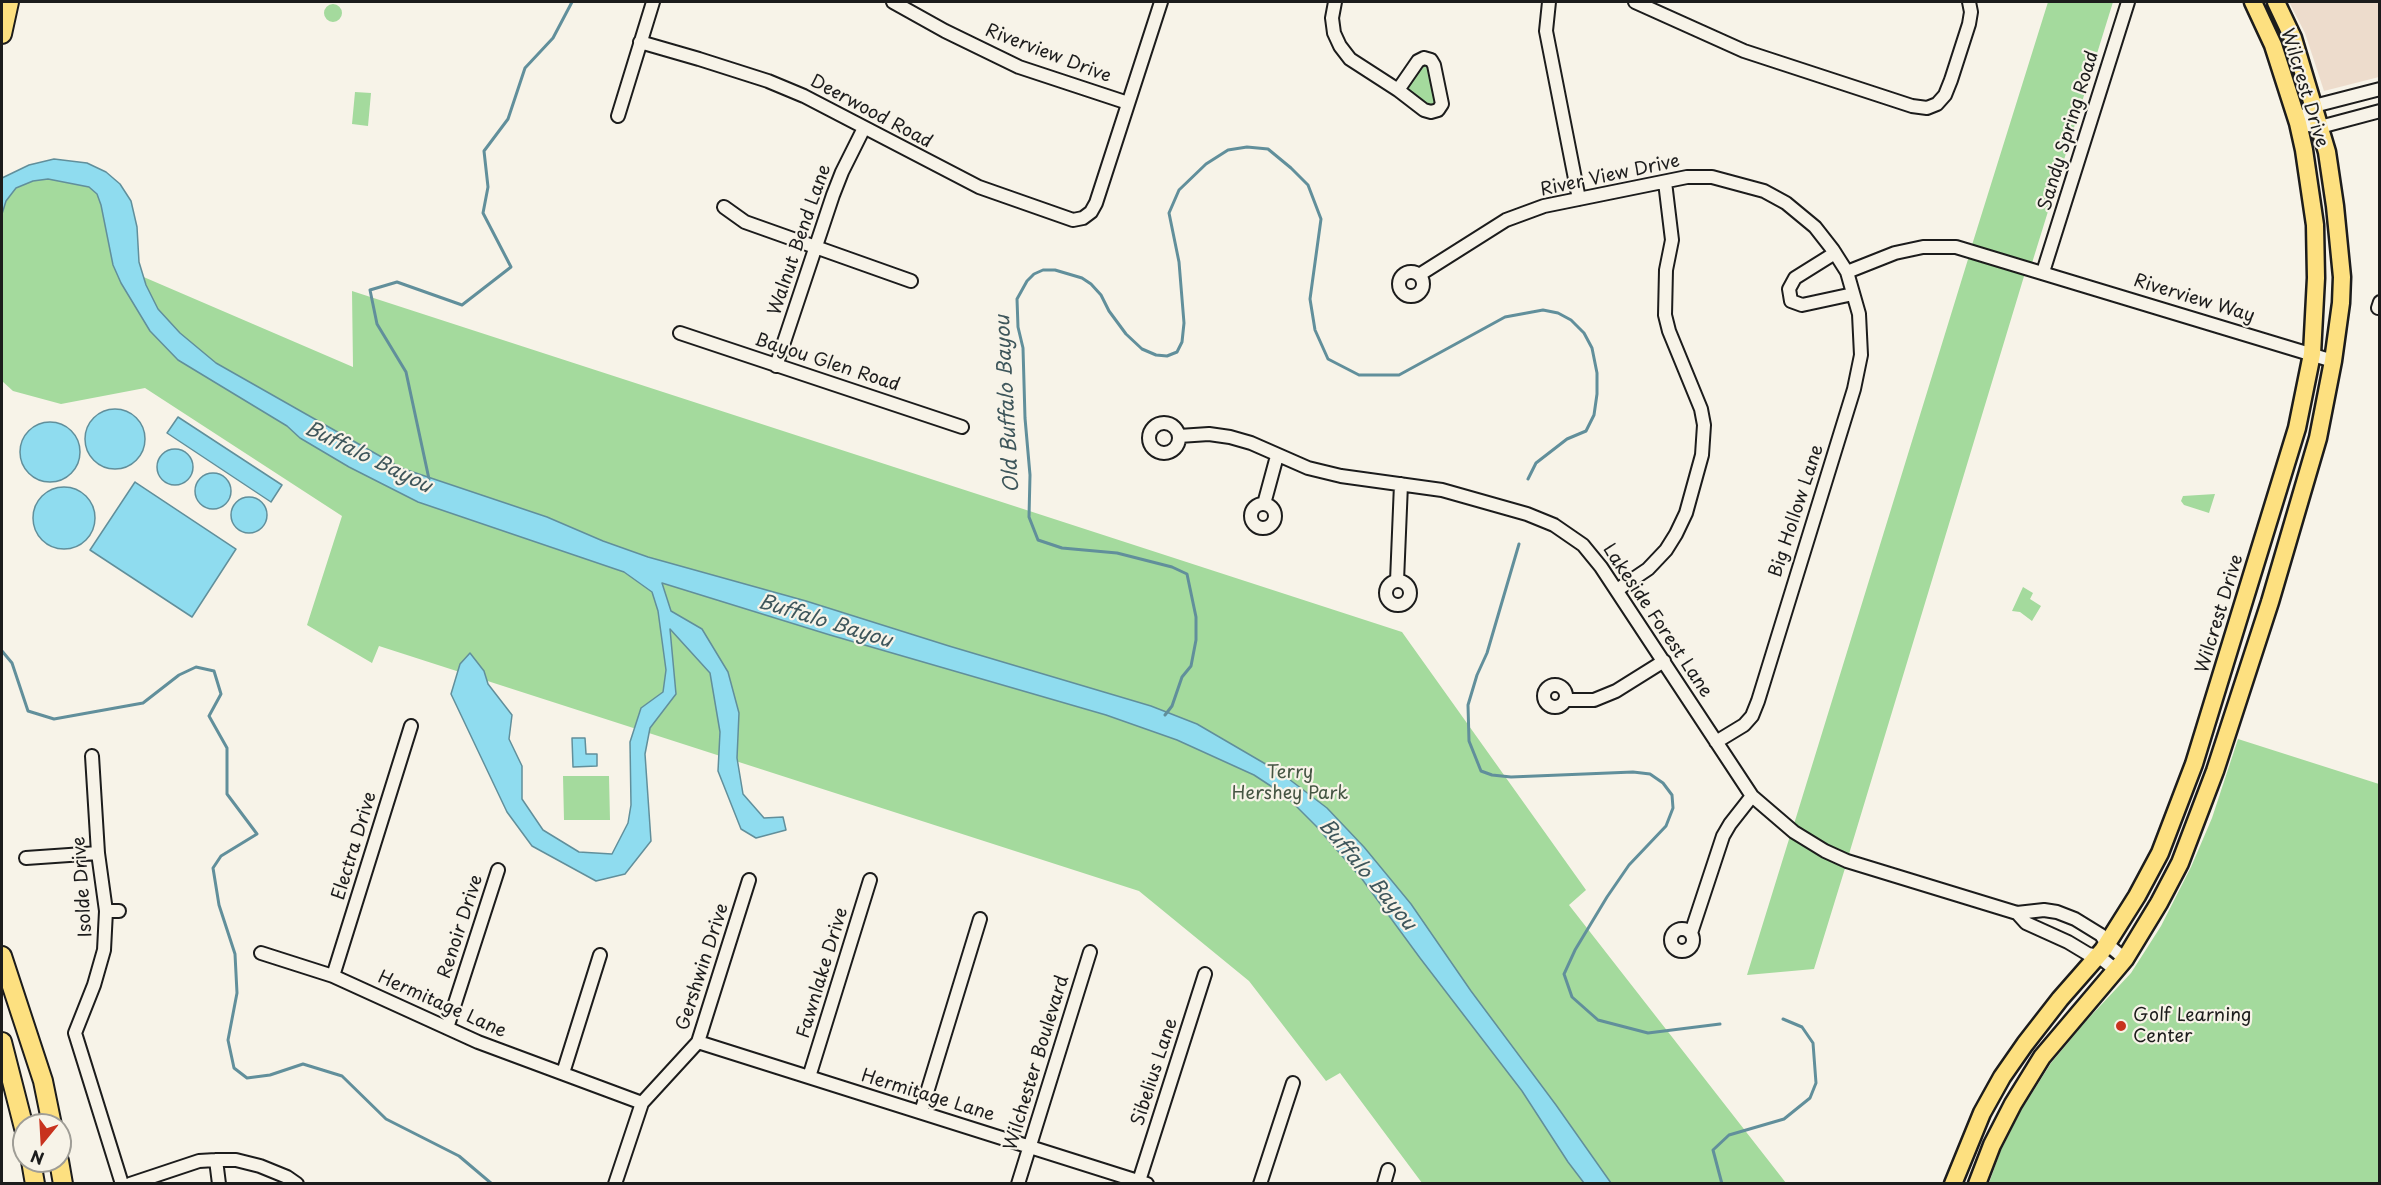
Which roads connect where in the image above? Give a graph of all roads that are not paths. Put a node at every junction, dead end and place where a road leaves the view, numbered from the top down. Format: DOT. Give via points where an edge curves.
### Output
graph roads {
  1 [pos="9,2"];
  2 [pos="653,2"];
  3 [pos="893,2"];
  4 [pos="1161,2"];
  5 [pos="1335,2"];
  6 [pos="1549,2"];
  7 [pos="1635,2"];
  8 [pos="1969,2"];
  9 [pos="2128,2"];
  10 [pos="2253,2"];
  11 [pos="2276,2"];
  12 [pos="2,34"];
  13 [pos="640,42"];
  14 [pos="1398,90"];
  15 [pos="2379,92"];
  16 [pos="1128,104"];
  17 [pos="2313,106"];
  18 [pos="2379,111"];
  19 [pos="618,116"];
  20 [pos="2298,123"];
  21 [pos="2320,127"];
  22 [pos="864,128"];
  23 [pos="1665,182"];
  24 [pos="1579,199"];
  25 [pos="724,207"];
  26 [pos="815,247"];
  27 [pos="1835,253"];
  28 [pos="1847,272"];
  29 [pos="2043,272"];
  30 [pos="1419,275"];
  31 [pos="911,280"];
  32 [pos="1853,294"];
  33 [pos="680,333"];
  34 [pos="2312,354"];
  35 [pos="2334,361"];
  36 [pos="776,366"];
  37 [pos="962,427"];
  38 [pos="1179,436"];
  39 [pos="1277,456"];
  40 [pos="1401,484"];
  41 [pos="1264,504"];
  42 [pos="1397,581"];
  43 [pos="1617,590"];
  44 [pos="1664,661"];
  45 [pos="1565,700"];
  46 [pos="411,726"];
  47 [pos="1716,742"];
  48 [pos="92,756"];
  49 [pos="1752,796"];
  50 [pos="98,853"];
  51 [pos="27,858"];
  52 [pos="498,870"];
  53 [pos="749,880"];
  54 [pos="870,880"];
  55 [pos="2017,913"];
  56 [pos="980,919"];
  57 [pos="1691,933"];
  58 [pos="2102,950"];
  59 [pos="1090,952"];
  60 [pos="261,953"];
  61 [pos="600,955"];
  62 [pos="2,956"];
  63 [pos="2120,964"];
  64 [pos="1205,974"];
  65 [pos="333,976"];
  66 [pos="447,1028"];
  67 [pos="2,1042"];
  68 [pos="698,1042"];
  69 [pos="563,1073"];
  70 [pos="809,1077"];
  71 [pos="1293,1083"];
  72 [pos="642,1103"];
  73 [pos="921,1112"];
  74 [pos="20,1113"];
  75 [pos="50,1113"];
  76 [pos="1030,1146"];
  77 [pos="216,1160"];
  78 [pos="1388,1170"];
  79 [pos="1143,1182"];
  80 [pos="122,1184"];
  81 [pos="130,1184"];
  82 [pos="219,1184"];
  83 [pos="297,1184"];
  84 [pos="615,1184"];
  85 [pos="1018,1184"];
  86 [pos="1260,1184"];
  87 [pos="1384,1184"];
  88 [pos="1953,1184"];
  89 [pos="1977,1184"];
  1 -- 12 [label="highway"];
  2 -- 13 [label="street"];
  3 -- 16 [label="street, Riverview Drive" via="1019,67"];
  4 -- 16 [label="street"];
  5 -- 14 [label="street" via="1332,18 1340,46 1350,59"];
  6 -- 24 [label="street" via="1546,31"];
  7 -- 8 [label="street" via="1744,51 1927,108 1945,95 1951,80 1969,24"];
  9 -- 29 [label="street, Sandy Spring Road"];
  10 -- 20 [label="main road, Wilcrest Drive" via="2273,45"];
  11 -- 17 [label="main road, Wilcrest Drive" via="2293,38"];
  13 -- 19 [label="street"];
  13 -- 22 [label="street, Deerwood Road" via="768,81"];
  15 -- 17 [label="street"];
  16 -- 22 [label="street, Deerwood Road" via="1096,203 1083,218 1073,220 980,188"];
  17 -- 20 [label="street"];
  17 -- 21 [label="main road, Wilcrest Drive"];
  18 -- 21 [label="street"];
  20 -- 21 [label="street"];
  20 -- 34 [label="main road, Wilcrest Drive" via="2314,225"];
  21 -- 35 [label="main road, Wilcrest Drive" via="2327,152 2342,277"];
  22 -- 26 [label="street, Walnut Bend Lane" via="842,171"];
  23 -- 24 [label="street, River View Drive"];
  23 -- 27 [label="street, River View Drive" via="1712,177 1764,191 1815,227"];
  23 -- 43 [label="street" via="1672,240 1666,270 1665,315 1701,409 1702,455 1686,513 1666,550 1648,569"];
  24 -- 30 [label="street, River View Drive" via="1506,220"];
  25 -- 26 [label="street" via="745,222"];
  26 -- 31 [label="street"];
  26 -- 36 [label="street, Walnut Bend Lane"];
  27 -- 28 [label="street, River View Drive"];
  27 -- 32 [label="street" via="1795,278 1789,289 1791,301 1802,305"];
  28 -- 29 [label="street" via="1895,253 1934,247 1956,247"];
  28 -- 32 [label="street, Big Hollow Lane"];
  29 -- 34 [label="street, Riverview Way"];
  32 -- 47 [label="street, Big Hollow Lane" via="1859,314 1861,355 1854,389 1758,701 1743,725"];
  33 -- 36 [label="street, Bayou Glen Road"];
  34 -- 35 [label="street, Riverview Way"];
  34 -- 58 [label="main road, Wilcrest Drive" via="2297,429 2194,764 2156,860"];
  35 -- 63 [label="main road, Wilcrest Drive" via="2294,523 2215,771 2180,862"];
  36 -- 37 [label="street, Bayou Glen Road"];
  38 -- 39 [label="street, Lakeside Forest Lane" via="1230,437"];
  39 -- 40 [label="street, Lakeside Forest Lane" via="1341,476"];
  39 -- 41 [label="street"];
  40 -- 42 [label="street"];
  40 -- 43 [label="street, Lakeside Forest Lane" via="1459,495 1554,525 1582,545"];
  43 -- 44 [label="street, Lakeside Forest Lane"];
  44 -- 45 [label="street" via="1594,700"];
  44 -- 47 [label="street, Lakeside Forest Lane"];
  46 -- 65 [label="street, Electra Drive"];
  47 -- 49 [label="street, Lakeside Forest Lane"];
  48 -- 50 [label="street, Isolde Drive"];
  49 -- 55 [label="street, Lakeside Forest Lane" via="1794,832 1847,861"];
  49 -- 57 [label="street" via="1723,836"];
  50 -- 51 [label="street"];
  50 -- 80 [label="street, Isolde Drive" via="112,911 101,965 75,1033"];
  52 -- 66 [label="street, Renoir Drive"];
  53 -- 68 [label="street, Gershwin Drive"];
  54 -- 70 [label="street, Fawnlake Drive"];
  55 -- 58 [label="street, Lakeside Forest Lane" via="2026,923 2088,954"];
  55 -- 58 [label="street, Lakeside Forest Lane" via="2044,910 2074,919 2101,935"];
  56 -- 73 [label="street"];
  58 -- 63 [label="street, Lakeside Forest Lane"];
  58 -- 88 [label="main road, Wilcrest Drive" via="2002,1077"];
  59 -- 76 [label="street, Wilchester Boulevard"];
  60 -- 65 [label="street, Hermitage Lane"];
  61 -- 69 [label="street"];
  62 -- 75 [label="highway" via="43,1081"];
  63 -- 89 [label="main road, Wilcrest Drive" via="2042,1057 1992,1145"];
  64 -- 79 [label="street, Sibelius Lane"];
  65 -- 66 [label="street, Hermitage Lane"];
  66 -- 69 [label="street, Hermitage Lane"];
  67 -- 74 [label="highway"];
  68 -- 70 [label="street, Hermitage Lane"];
  68 -- 72 [label="street, Gershwin Drive"];
  69 -- 72 [label="street, Hermitage Lane"];
  70 -- 73 [label="street, Hermitage Lane"];
  71 -- 86 [label="street"];
  72 -- 84 [label="street, Gershwin Drive"];
  73 -- 76 [label="street, Hermitage Lane"];
  76 -- 79 [label="street, Hermitage Lane"];
  76 -- 85 [label="street, Wilchester Boulevard"];
  77 -- 81 [label="street" via="199,1161"];
  77 -- 82 [label="street"];
  77 -- 83 [label="street" via="260,1166"];
  78 -- 87 [label="street"];
}
